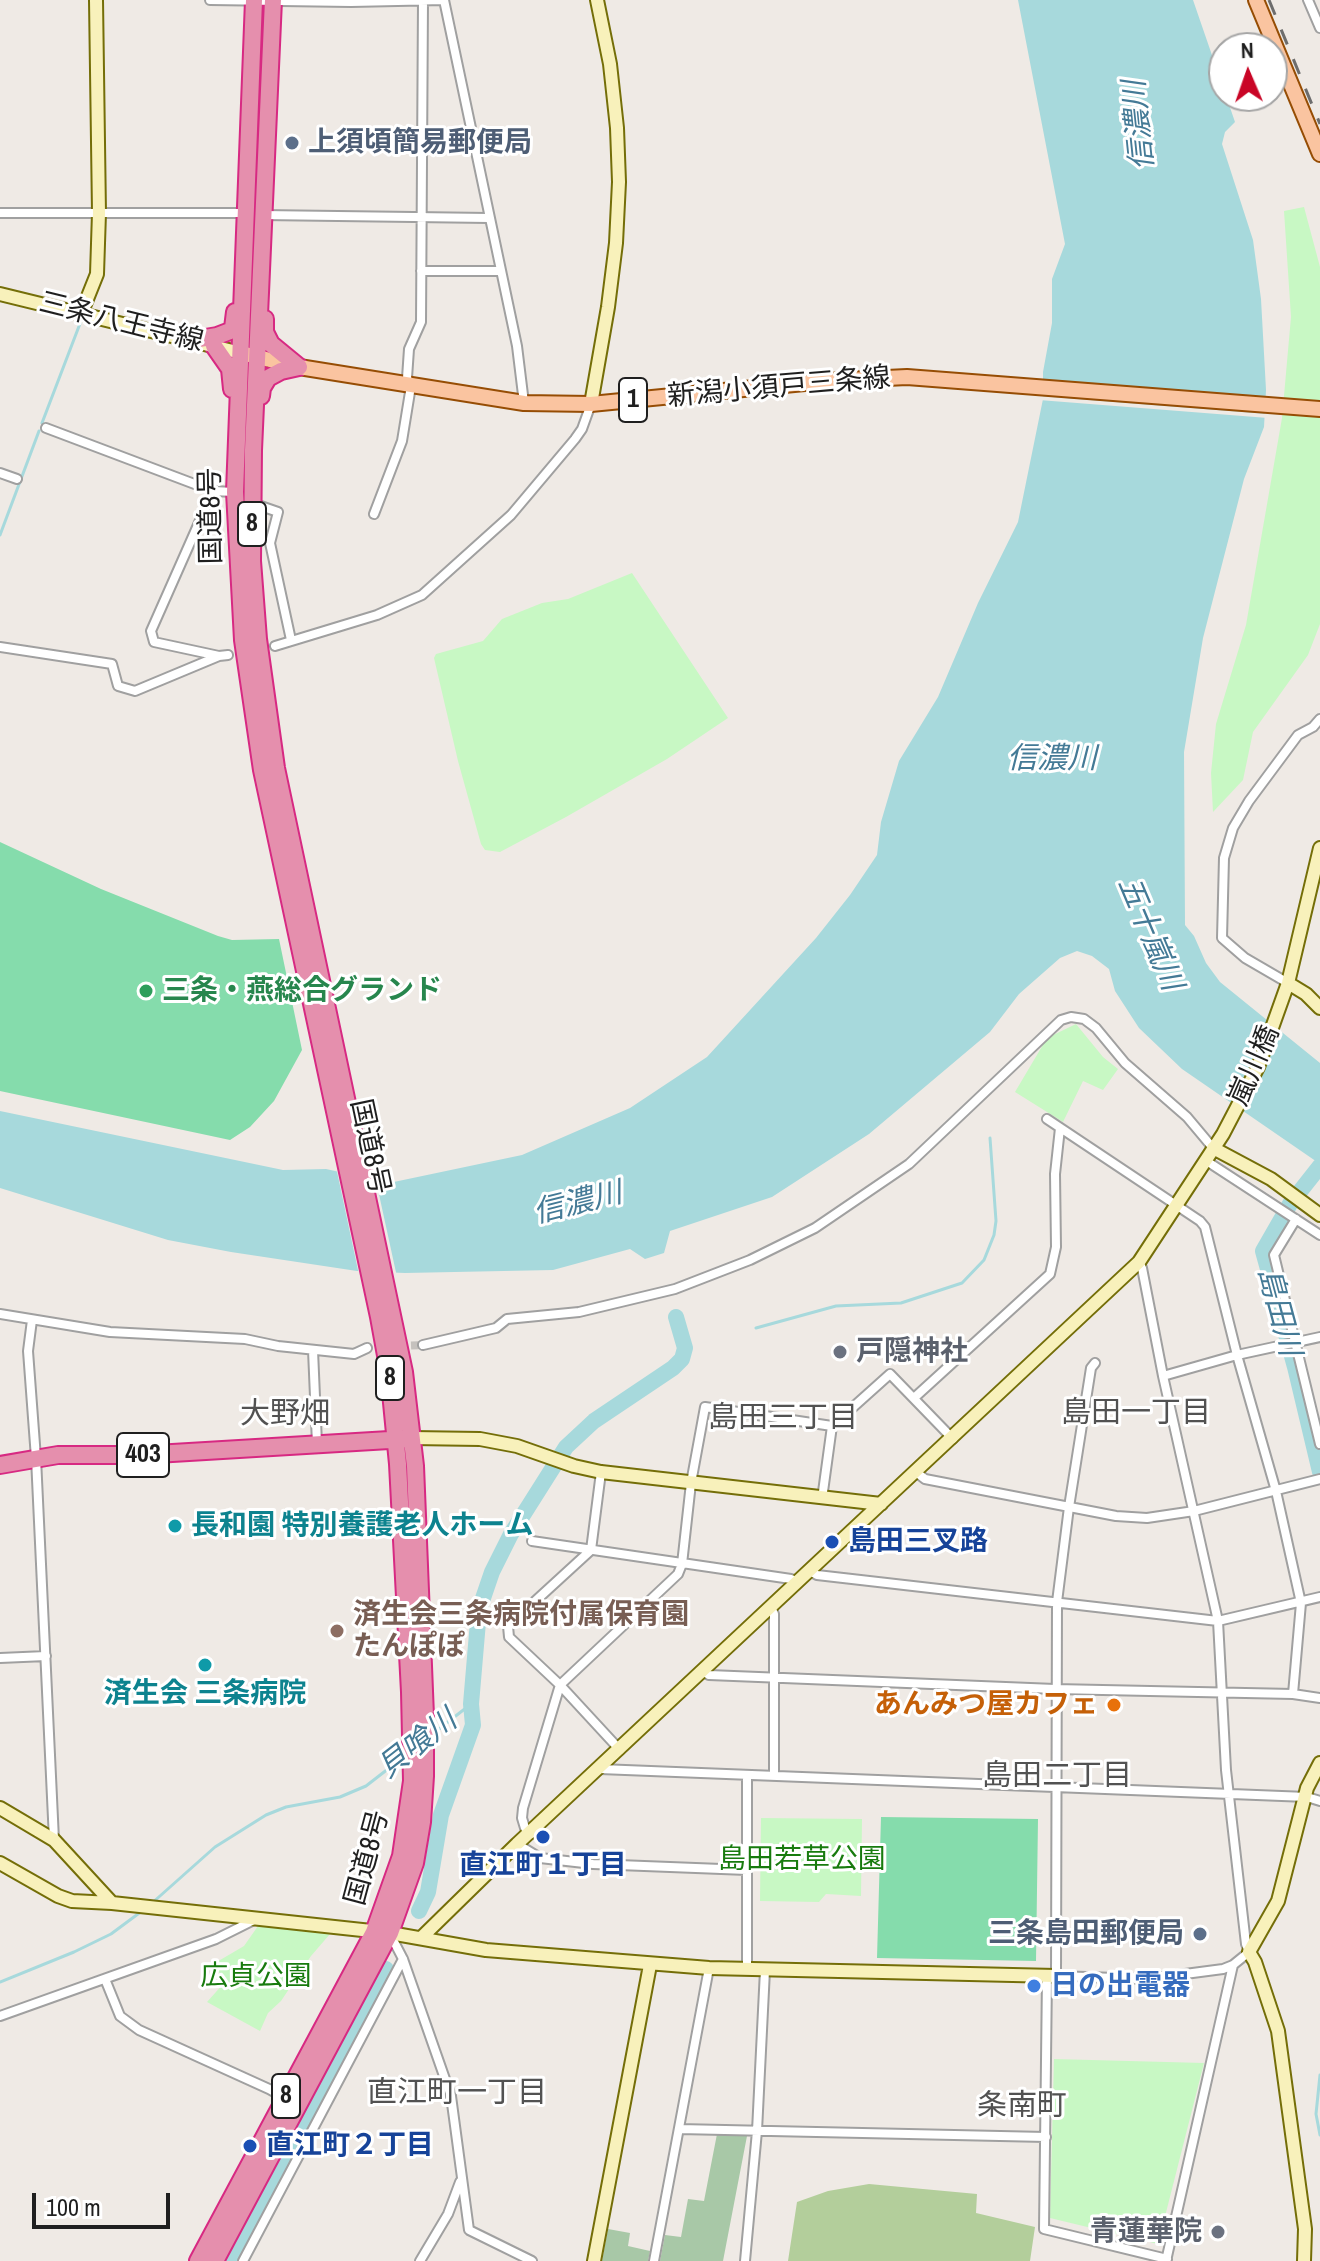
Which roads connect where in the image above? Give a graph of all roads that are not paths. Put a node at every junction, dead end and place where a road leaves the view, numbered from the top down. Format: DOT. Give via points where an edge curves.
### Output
graph roads {
  1 [pos="96,0"];
  2 [pos="210,0"];
  3 [pos="254,0"];
  4 [pos="273,0"];
  5 [pos="444,0"];
  6 [pos="597,0"];
  7 [pos="1256,0"];
  8 [pos="1308,0"];
  9 [pos="423,1"];
  10 [pos="1320,28"];
  11 [pos="1320,154"];
  12 [pos="0,213"];
  13 [pos="99,213"];
  14 [pos="245,213"];
  15 [pos="262,215"];
  16 [pos="422,217"];
  17 [pos="489,218"];
  18 [pos="244,253"];
  19 [pos="421,271"];
  20 [pos="500,271"];
  21 [pos="260,273"];
  22 [pos="0,294"];
  23 [pos="81,314"];
  24 [pos="193,340"];
  25 [pos="214,346"];
  26 [pos="249,354"];
  27 [pos="299,367"];
  28 [pos="411,386"];
  29 [pos="524,403"];
  30 [pos="591,404"];
  31 [pos="1320,409"];
  32 [pos="46,428"];
  33 [pos="238,428"];
  34 [pos="253,450"];
  35 [pos="0,473"];
  36 [pos="17,479"];
  37 [pos="213,491"];
  38 [pos="235,492"];
  39 [pos="252,503"];
  40 [pos="374,514"];
  41 [pos="291,640"];
  42 [pos="275,646"];
  43 [pos="0,647"];
  44 [pos="257,694"];
  45 [pos="1320,719"];
  46 [pos="1320,848"];
  47 [pos="1305,909"];
  48 [pos="1320,913"];
  49 [pos="1285,989"];
  50 [pos="1320,1008"];
  51 [pos="1047,1119"];
  52 [pos="1060,1128"];
  53 [pos="1213,1148"];
  54 [pos="1205,1160"];
  55 [pos="1176,1205"];
  56 [pos="1320,1215"];
  57 [pos="1296,1219"];
  58 [pos="1320,1235"];
  59 [pos="1139,1262"];
  60 [pos="0,1314"];
  61 [pos="32,1320"];
  62 [pos="1320,1337"];
  63 [pos="1295,1344"];
  64 [pos="423,1345"];
  65 [pos="367,1348"];
  66 [pos="313,1350"];
  67 [pos="1237,1355"];
  68 [pos="1095,1363"];
  69 [pos="1163,1376"];
  70 [pos="914,1398"];
  71 [pos="832,1426"];
  72 [pos="404,1439"];
  73 [pos="953,1439"];
  74 [pos="317,1444"];
  75 [pos="1320,1444"];
  76 [pos="36,1458"];
  77 [pos="0,1465"];
  78 [pos="601,1472"];
  79 [pos="916,1472"];
  80 [pos="1318,1480"];
  81 [pos="691,1483"];
  82 [pos="1276,1491"];
  83 [pos="822,1499"];
  84 [pos="881,1504"];
  85 [pos="1069,1507"];
  86 [pos="1194,1511"];
  87 [pos="532,1541"];
  88 [pos="591,1550"];
  89 [pos="682,1564"];
  90 [pos="810,1571"];
  91 [pos="798,1582"];
  92 [pos="1320,1597"];
  93 [pos="1057,1602"];
  94 [pos="1301,1603"];
  95 [pos="771,1607"];
  96 [pos="1218,1621"];
  97 [pos="46,1656"];
  98 [pos="0,1658"];
  99 [pos="704,1672"];
  100 [pos="774,1678"];
  101 [pos="560,1685"];
  102 [pos="1055,1689"];
  103 [pos="1221,1694"];
  104 [pos="1293,1694"];
  105 [pos="1320,1698"];
  106 [pos="620,1750"];
  107 [pos="1320,1763"];
  108 [pos="600,1769"];
  109 [pos="747,1775"];
  110 [pos="774,1775"];
  111 [pos="1057,1787"];
  112 [pos="1228,1794"];
  113 [pos="1307,1797"];
  114 [pos="1320,1801"];
  115 [pos="0,1808"];
  116 [pos="531,1834"];
  117 [pos="54,1840"];
  118 [pos="517,1844"];
  119 [pos="0,1863"];
  120 [pos="747,1870"];
  121 [pos="114,1903"];
  122 [pos="257,1919"];
  123 [pos="382,1932"];
  124 [pos="422,1937"];
  125 [pos="1249,1952"];
  126 [pos="403,1959"];
  127 [pos="650,1965"];
  128 [pos="1233,1965"];
  129 [pos="709,1968"];
  130 [pos="747,1969"];
  131 [pos="765,1970"];
  132 [pos="1051,1976"];
  133 [pos="105,1979"];
  134 [pos="0,2016"];
  135 [pos="285,2098"];
  136 [pos="679,2129"];
  137 [pos="757,2131"];
  138 [pos="1046,2137"];
  139 [pos="460,2182"];
  140 [pos="1166,2260"];
  141 [pos="198,2261"];
  142 [pos="215,2261"];
  143 [pos="243,2261"];
  144 [pos="420,2261"];
  145 [pos="532,2261"];
  146 [pos="594,2261"];
  147 [pos="654,2261"];
  148 [pos="745,2261"];
  149 [pos="1304,2261"];
  1 -- 13 [label="street"];
  2 -- 3 [label="street"];
  3 -- 4 [label="street"];
  3 -- 14 [label="highway, 国道8号 / 8"];
  4 -- 9 [label="street"];
  4 -- 15 [label="highway, 国道8号 / 8"];
  5 -- 9 [label="street"];
  5 -- 17 [label="street"];
  6 -- 30 [label="street" via="610,64 619,182 616,243"];
  7 -- 11 [label="main road"];
  8 -- 10 [label="street"];
  9 -- 16 [label="street"];
  12 -- 13 [label="street"];
  13 -- 14 [label="street"];
  13 -- 23 [label="street" via="97,274"];
  14 -- 18 [label="highway, 国道8号 / 8"];
  15 -- 16 [label="street"];
  15 -- 21 [label="highway, 国道8号 / 8"];
  16 -- 17 [label="street"];
  16 -- 19 [label="street"];
  17 -- 20 [label="street"];
  18 -- 24 [label="highway" via="233,328"];
  18 -- 26 [label="highway, 国道8号 / 8"];
  19 -- 20 [label="street"];
  19 -- 28 [label="street" via="421,322 409,349"];
  20 -- 29 [label="street"];
  21 -- 26 [label="highway, 国道8号 / 8"];
  21 -- 27 [label="highway" via="265,332"];
  22 -- 23 [label="street, 三条八王寺線"];
  23 -- 24 [label="street, 三条八王寺線"];
  24 -- 25 [label="street, 三条八王寺線"];
  25 -- 26 [label="street, 三条八王寺線"];
  25 -- 33 [label="highway" via="230,369 231,417"];
  26 -- 27 [label="main road, 新潟小須戸三条線 / 1"];
  26 -- 33 [label="highway, 国道8号 / 8"];
  26 -- 34 [label="highway, 国道8号 / 8"];
  27 -- 28 [label="main road, 新潟小須戸三条線 / 1"];
  27 -- 34 [label="highway" via="273,374 263,383 260,437"];
  28 -- 29 [label="main road, 新潟小須戸三条線 / 1"];
  28 -- 40 [label="street" via="402,441"];
  29 -- 30 [label="main road, 新潟小須戸三条線 / 1"];
  30 -- 31 [label="main road, 新潟小須戸三条線 / 1" via="907,377"];
  30 -- 41 [label="street" via="575,439 511,515 422,595 377,615"];
  32 -- 37 [label="street"];
  33 -- 38 [label="highway, 国道8号 / 8"];
  34 -- 39 [label="highway, 国道8号 / 8"];
  35 -- 36 [label="street"];
  37 -- 38 [label="street"];
  37 -- 43 [label="street" via="151,631 154,642 224,655 135,691 118,686 112,664"];
  38 -- 44 [label="highway, 国道8号 / 8" via="243,640"];
  39 -- 41 [label="street" via="278,512 270,543"];
  39 -- 44 [label="highway, 国道8号 / 8"];
  41 -- 42 [label="street"];
  44 -- 72 [label="highway, 国道8号 / 8" via="270,805 387,1317"];
  45 -- 49 [label="street" via="1298,735 1249,801 1224,858 1222,938"];
  46 -- 47 [label="street, 嵐川橋"];
  47 -- 48 [label="street"];
  47 -- 49 [label="street, 嵐川橋"];
  49 -- 50 [label="street" via="1306,994"];
  49 -- 53 [label="street, 嵐川橋" via="1258,1067"];
  51 -- 52 [label="street"];
  52 -- 55 [label="street"];
  52 -- 70 [label="street" via="1056,1247 1050,1274"];
  53 -- 54 [label="street, 嵐川橋"];
  53 -- 56 [label="street" via="1271,1179"];
  53 -- 64 [label="street" via="1096,1028 1071,1017 1061,1020 909,1164 802,1234 675,1289 579,1312 507,1319 496,1328"];
  54 -- 55 [label="street, 嵐川橋"];
  54 -- 57 [label="street"];
  55 -- 59 [label="street, 嵐川橋"];
  55 -- 67 [label="street" via="1205,1227"];
  57 -- 58 [label="street"];
  57 -- 63 [label="street" via="1274,1255"];
  59 -- 69 [label="street"];
  59 -- 73 [label="street, 嵐川橋"];
  60 -- 61 [label="street"];
  61 -- 66 [label="street"];
  61 -- 76 [label="street" via="28,1351"];
  62 -- 63 [label="street"];
  63 -- 67 [label="street"];
  63 -- 75 [label="street"];
  65 -- 66 [label="street" via="354,1354"];
  66 -- 74 [label="street"];
  67 -- 69 [label="street"];
  67 -- 82 [label="street"];
  68 -- 85 [label="street"];
  69 -- 86 [label="street"];
  70 -- 71 [label="street" via="890,1374"];
  70 -- 73 [label="street"];
  71 -- 81 [label="street" via="705,1407"];
  71 -- 83 [label="street"];
  72 -- 74 [label="highway, 403"];
  72 -- 78 [label="street" via="480,1439"];
  72 -- 123 [label="highway, 国道8号 / 8" via="418,1779"];
  73 -- 79 [label="street, 嵐川橋"];
  74 -- 76 [label="highway, 403"];
  76 -- 77 [label="highway, 403"];
  76 -- 97 [label="street"];
  78 -- 81 [label="street"];
  78 -- 88 [label="street"];
  79 -- 84 [label="street, 嵐川橋"];
  79 -- 85 [label="street" via="925,1479"];
  80 -- 82 [label="street"];
  81 -- 83 [label="street"];
  81 -- 89 [label="street"];
  82 -- 86 [label="street"];
  82 -- 94 [label="street"];
  83 -- 84 [label="street"];
  84 -- 90 [label="street, 嵐川橋"];
  85 -- 86 [label="street" via="1147,1518"];
  85 -- 93 [label="street"];
  86 -- 96 [label="street"];
  87 -- 88 [label="street"];
  88 -- 89 [label="street"];
  88 -- 101 [label="street" via="508,1626 509,1637"];
  89 -- 91 [label="street"];
  89 -- 101 [label="street" via="678,1574"];
  90 -- 91 [label="street, 嵐川橋"];
  90 -- 93 [label="street"];
  91 -- 95 [label="street, 嵐川橋"];
  92 -- 94 [label="street"];
  93 -- 96 [label="street"];
  93 -- 102 [label="street"];
  94 -- 96 [label="street"];
  94 -- 104 [label="street"];
  95 -- 99 [label="street, 嵐川橋"];
  95 -- 100 [label="street"];
  96 -- 103 [label="street"];
  97 -- 98 [label="street"];
  97 -- 117 [label="street"];
  99 -- 100 [label="street"];
  99 -- 106 [label="street, 嵐川橋"];
  100 -- 102 [label="street"];
  100 -- 110 [label="street"];
  101 -- 106 [label="street"];
  101 -- 116 [label="street" via="523,1808"];
  102 -- 103 [label="street"];
  102 -- 111 [label="street"];
  103 -- 104 [label="street"];
  103 -- 112 [label="street"];
  104 -- 105 [label="street"];
  106 -- 108 [label="street, 嵐川橋"];
  107 -- 113 [label="street"];
  108 -- 109 [label="street"];
  108 -- 116 [label="street, 嵐川橋"];
  109 -- 110 [label="street"];
  109 -- 120 [label="street"];
  110 -- 111 [label="street"];
  111 -- 112 [label="street"];
  111 -- 132 [label="street"];
  112 -- 113 [label="street"];
  112 -- 125 [label="street"];
  113 -- 114 [label="street"];
  113 -- 125 [label="street" via="1278,1901"];
  115 -- 117 [label="street"];
  116 -- 118 [label="street, 嵐川橋"];
  117 -- 121 [label="street"];
  118 -- 120 [label="street" via="540,1858 593,1864"];
  118 -- 124 [label="street, 嵐川橋"];
  119 -- 121 [label="street" via="72,1901"];
  120 -- 130 [label="street"];
  121 -- 122 [label="street"];
  122 -- 123 [label="street"];
  122 -- 133 [label="street"];
  123 -- 124 [label="street"];
  123 -- 126 [label="street"];
  123 -- 135 [label="highway, 国道8号 / 8"];
  123 -- 142 [label="highway, 国道8号 / 8"];
  124 -- 127 [label="street" via="486,1950"];
  125 -- 128 [label="street"];
  125 -- 149 [label="street" via="1278,2031 1305,2229"];
  126 -- 139 [label="street" via="451,2096"];
  126 -- 143 [label="street"];
  127 -- 129 [label="street"];
  127 -- 146 [label="street"];
  128 -- 132 [label="street" via="1147,1979"];
  128 -- 140 [label="street"];
  129 -- 130 [label="street"];
  129 -- 136 [label="street"];
  130 -- 131 [label="street"];
  131 -- 132 [label="street"];
  131 -- 137 [label="street"];
  132 -- 138 [label="street"];
  133 -- 134 [label="street"];
  133 -- 135 [label="street" via="120,2016 139,2030"];
  135 -- 141 [label="highway, 国道8号 / 8"];
  136 -- 137 [label="street"];
  136 -- 147 [label="street"];
  137 -- 138 [label="street"];
  137 -- 148 [label="street"];
  138 -- 140 [label="street" via="1044,2229"];
  139 -- 144 [label="street"];
  139 -- 145 [label="street" via="469,2230"];
}
